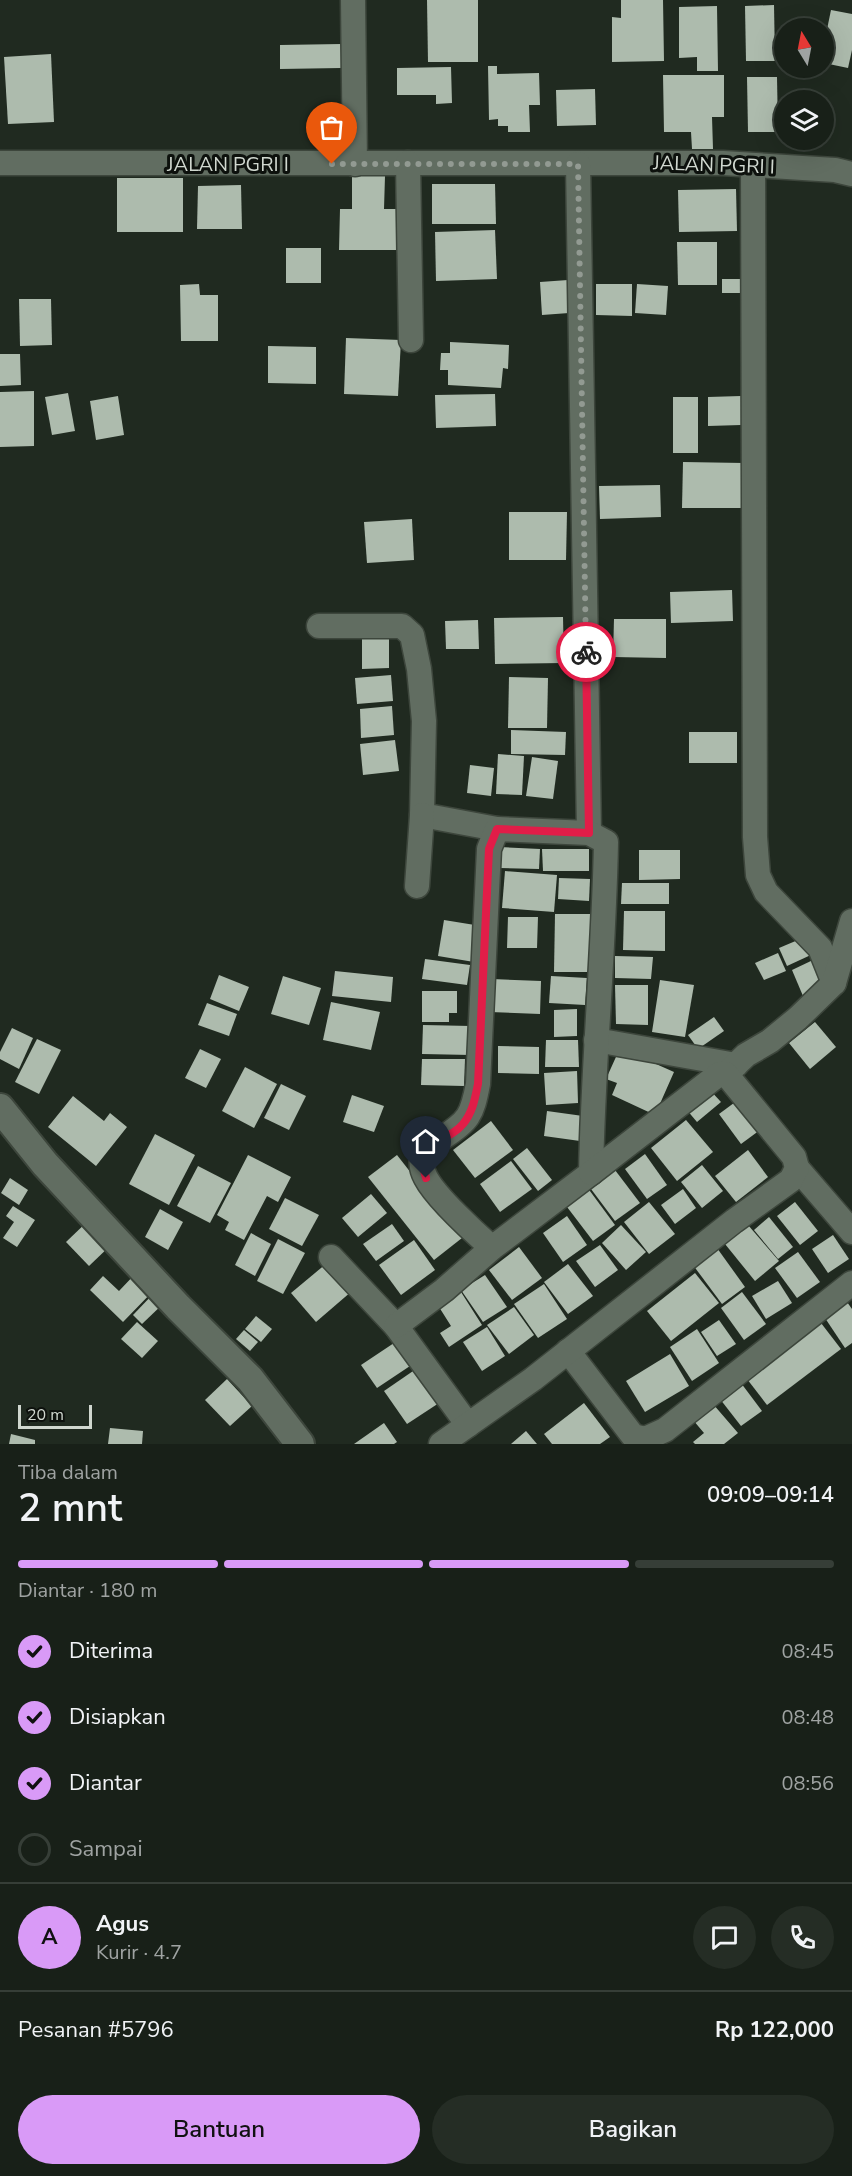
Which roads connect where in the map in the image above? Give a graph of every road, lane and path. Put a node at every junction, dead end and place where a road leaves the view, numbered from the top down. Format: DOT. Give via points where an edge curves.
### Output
graph roads {
  1 [pos="353,0"];
  2 [pos="0,163"];
  3 [pos="408,163"];
  4 [pos="355,164"];
  5 [pos="578,164"];
  6 [pos="753,166"];
  7 [pos="852,174"];
  8 [pos="411,340"];
  9 [pos="319,626"];
  10 [pos="422,815"];
  11 [pos="497,829"];
  12 [pos="589,833"];
  13 [pos="417,886"];
  14 [pos="852,921"];
  15 [pos="834,983"];
  16 [pos="596,1040"];
  17 [pos="731,1070"];
  18 [pos="0,1108"];
  19 [pos="797,1168"];
  20 [pos="591,1173"];
  21 [pos="852,1232"];
  22 [pos="492,1248"];
  23 [pos="331,1257"];
  24 [pos="852,1283"];
  25 [pos="396,1326"];
  26 [pos="568,1351"];
  27 [pos="468,1425"];
  28 [pos="300,1444"];
  29 [pos="441,1444"];
  1 -- 4 [label="street"];
  2 -- 4 [label="street, JALAN PGRI I"];
  3 -- 4 [label="street, JALAN PGRI I"];
  3 -- 5 [label="street, JALAN PGRI I"];
  3 -- 8 [label="street"];
  5 -- 6 [label="street, JALAN PGRI I"];
  5 -- 12 [label="street"];
  6 -- 7 [label="street, JALAN PGRI I"];
  6 -- 15 [label="street" via="758,875 766,892 820,948"];
  9 -- 10 [label="street" via="402,626 412,635 424,721"];
  10 -- 11 [label="street"];
  10 -- 13 [label="street"];
  11 -- 12 [label="street"];
  11 -- 22 [label="street" via="489,849 474,1106 462,1125 426,1148 421,1161 426,1178"];
  12 -- 16 [label="street" via="606,842"];
  14 -- 15 [label="street"];
  15 -- 17 [label="street" via="798,1018"];
  16 -- 17 [label="street"];
  16 -- 20 [label="street"];
  17 -- 19 [label="street" via="794,1158"];
  17 -- 20 [label="street" via="712,1079"];
  18 -- 28 [label="street" via="45,1164 250,1379"];
  19 -- 21 [label="street"];
  19 -- 26 [label="street" via="791,1180"];
  20 -- 22 [label="street"];
  22 -- 25 [label="street"];
  23 -- 25 [label="street"];
  24 -- 26 [label="street" via="665,1430 645,1439 633,1436"];
  25 -- 27 [label="street"];
  26 -- 27 [label="street"];
  27 -- 29 [label="street"];
}
